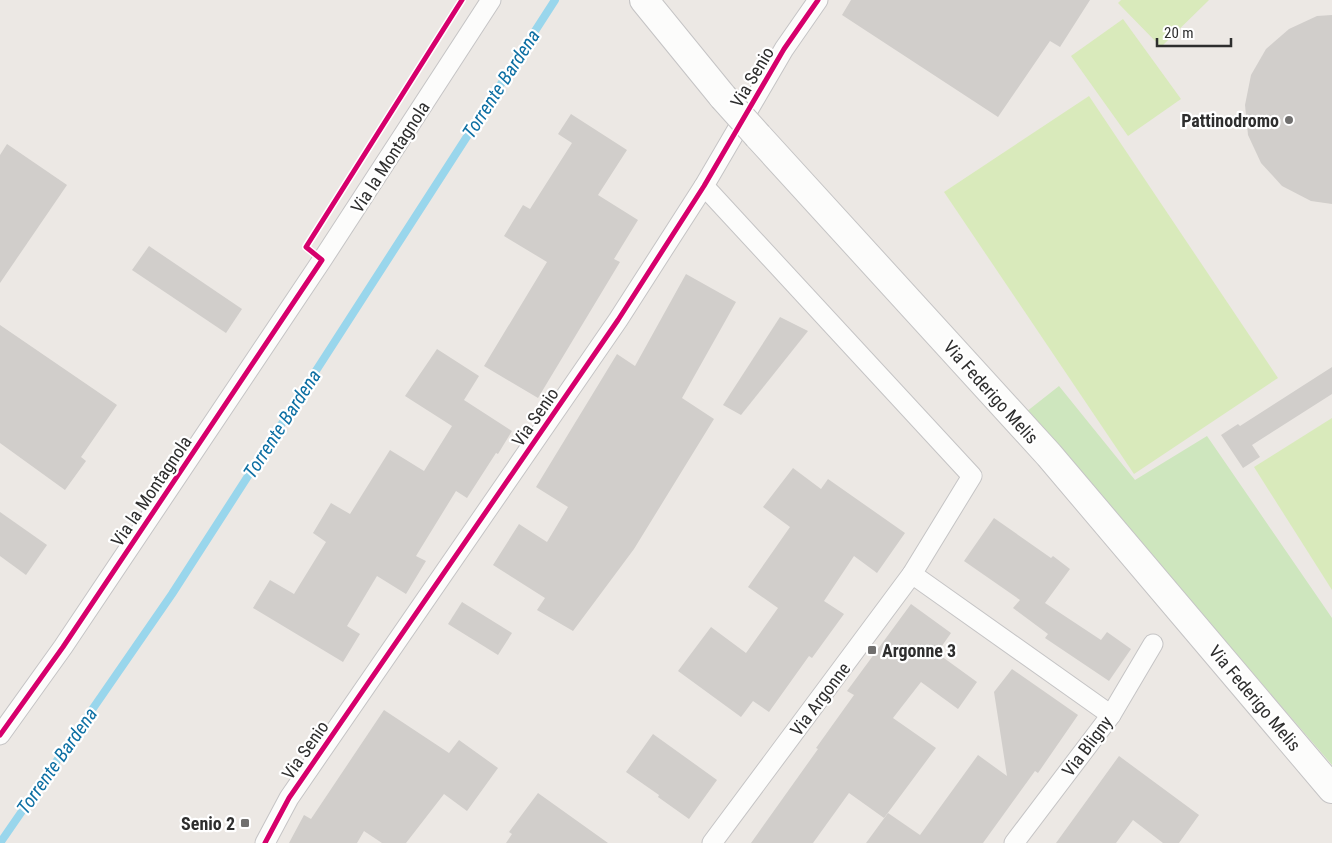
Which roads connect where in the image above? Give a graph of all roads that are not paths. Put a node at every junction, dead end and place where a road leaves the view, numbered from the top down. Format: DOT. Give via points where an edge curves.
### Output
graph roads {
  1 [pos="491,0"];
  2 [pos="644,0"];
  3 [pos="818,0"];
  4 [pos="704,186"];
  5 [pos="912,574"];
  6 [pos="1153,644"];
  7 [pos="1111,715"];
  8 [pos="0,735"];
  9 [pos="1332,789"];
  10 [pos="265,843"];
  11 [pos="712,843"];
  12 [pos="1014,843"];
  1 -- 8 [label="street, Via la Montagnola" via="306,285 63,647"];
  2 -- 9 [label="main road, Via Federigo Melis, bridge" via="723,97 1049,455"];
  3 -- 4 [label="street, Via Senio" via="784,49"];
  4 -- 5 [label="street, Via Argonne" via="972,476"];
  4 -- 10 [label="street, Via Senio" via="618,320 289,798"];
  5 -- 7 [label="street"];
  5 -- 11 [label="street, Via Argonne"];
  6 -- 7 [label="street, Via Bligny"];
  7 -- 12 [label="street, Via Bligny"];
}
